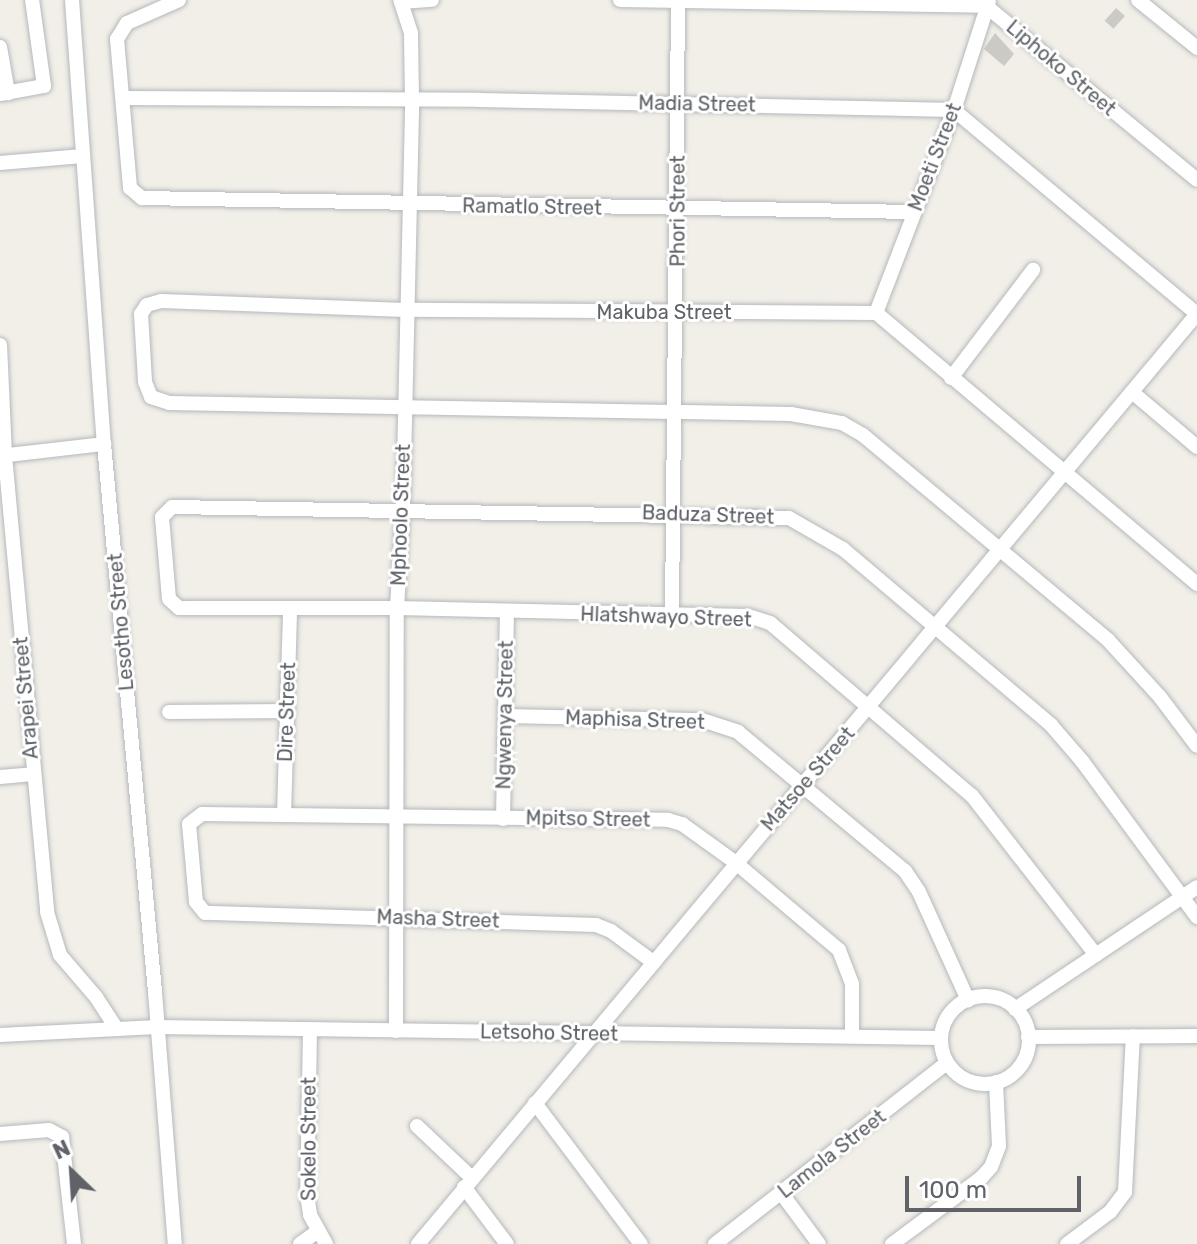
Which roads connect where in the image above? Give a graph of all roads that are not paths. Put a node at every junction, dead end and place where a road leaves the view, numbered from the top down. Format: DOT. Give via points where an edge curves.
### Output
graph roads {
  1 [pos="32,0"];
  2 [pos="72,0"];
  3 [pos="179,0"];
  4 [pos="432,0"];
  5 [pos="620,0"];
  6 [pos="678,0"];
  7 [pos="1138,0"];
  8 [pos="401,1"];
  9 [pos="988,3"];
  10 [pos="0,47"];
  11 [pos="1197,48"];
  12 [pos="4,94"];
  13 [pos="123,98"];
  14 [pos="412,99"];
  15 [pos="678,104"];
  16 [pos="954,110"];
  17 [pos="83,156"];
  18 [pos="0,163"];
  19 [pos="1197,180"];
  20 [pos="407,205"];
  21 [pos="679,209"];
  22 [pos="914,212"];
  23 [pos="1033,270"];
  24 [pos="405,310"];
  25 [pos="677,312"];
  26 [pos="876,313"];
  27 [pos="1197,314"];
  28 [pos="0,345"];
  29 [pos="1,371"];
  30 [pos="951,378"];
  31 [pos="1132,392"];
  32 [pos="404,406"];
  33 [pos="675,411"];
  34 [pos="104,444"];
  35 [pos="1197,447"];
  36 [pos="2,456"];
  37 [pos="1066,470"];
  38 [pos="403,508"];
  39 [pos="673,514"];
  40 [pos="1001,548"];
  41 [pos="1197,584"];
  42 [pos="290,608"];
  43 [pos="397,608"];
  44 [pos="189,609"];
  45 [pos="507,611"];
  46 [pos="672,615"];
  47 [pos="935,626"];
  48 [pos="870,708"];
  49 [pos="288,711"];
  50 [pos="169,712"];
  51 [pos="505,716"];
  52 [pos="1197,746"];
  53 [pos="33,774"];
  54 [pos="0,777"];
  55 [pos="803,784"];
  56 [pos="284,815"];
  57 [pos="395,818"];
  58 [pos="503,819"];
  59 [pos="736,863"];
  60 [pos="1197,887"];
  61 [pos="1183,897"];
  62 [pos="211,915"];
  63 [pos="397,917"];
  64 [pos="1197,917"];
  65 [pos="1096,955"];
  66 [pos="653,962"];
  67 [pos="968,1000"];
  68 [pos="620,1007"];
  69 [pos="1015,1009"];
  70 [pos="157,1027"];
  71 [pos="117,1029"];
  72 [pos="310,1030"];
  73 [pos="396,1031"];
  74 [pos="592,1034"];
  75 [pos="0,1035"];
  76 [pos="634,1035"];
  77 [pos="852,1036"];
  78 [pos="1133,1036"];
  79 [pos="1197,1036"];
  80 [pos="1028,1037"];
  81 [pos="941,1038"];
  82 [pos="947,1063"];
  83 [pos="996,1082"];
  84 [pos="535,1103"];
  85 [pos="417,1126"];
  86 [pos="0,1134"];
  87 [pos="468,1183"];
  88 [pos="782,1194"];
  89 [pos="322,1238"];
  90 [pos="74,1244"];
  91 [pos="175,1244"];
  92 [pos="300,1244"];
  93 [pos="418,1244"];
  94 [pos="507,1244"];
  95 [pos="641,1244"];
  96 [pos="715,1244"];
  97 [pos="819,1244"];
  98 [pos="892,1244"];
  99 [pos="1067,1244"];
  1 -- 12 [label="street" via="44,86"];
  2 -- 17 [label="street, Lesotho Street"];
  3 -- 13 [label="street" via="120,30 116,49"];
  4 -- 8 [label="street"];
  5 -- 6 [label="street, Liphoko Street"];
  6 -- 9 [label="street, Liphoko Street"];
  6 -- 15 [label="street, Phori Street"];
  7 -- 11 [label="street"];
  8 -- 14 [label="street, Mphoolo Street" via="411,33"];
  9 -- 16 [label="street, Moeti Street"];
  9 -- 19 [label="street, Liphoko Street"];
  10 -- 12 [label="street"];
  13 -- 14 [label="street, Madia Street"];
  13 -- 20 [label="street, Ramatlo Street" via="134,195"];
  14 -- 15 [label="street, Madia Street"];
  14 -- 20 [label="street, Mphoolo Street"];
  15 -- 16 [label="street, Madia Street"];
  15 -- 21 [label="street, Phori Street"];
  16 -- 22 [label="street, Moeti Street"];
  16 -- 27 [label="street"];
  17 -- 18 [label="street"];
  17 -- 34 [label="street, Lesotho Street"];
  20 -- 21 [label="street, Ramatlo Street"];
  20 -- 24 [label="street, Mphoolo Street"];
  21 -- 22 [label="street, Ramatlo Street"];
  21 -- 25 [label="street, Phori Street"];
  22 -- 26 [label="street, Moeti Street"];
  23 -- 30 [label="street"];
  24 -- 25 [label="street, Makuba Street"];
  24 -- 32 [label="street, Mphoolo Street"];
  24 -- 32 [label="street, Makuba Street" via="152,302 141,314 145,382 151,397 169,403"];
  25 -- 26 [label="street, Makuba Street"];
  25 -- 33 [label="street, Phori Street"];
  26 -- 30 [label="street"];
  27 -- 31 [label="street, Matsoe Street"];
  28 -- 29 [label="street, Arapei Street"];
  29 -- 36 [label="street, Arapei Street"];
  30 -- 37 [label="street"];
  31 -- 35 [label="street"];
  31 -- 37 [label="street, Matsoe Street"];
  32 -- 33 [label="street"];
  32 -- 38 [label="street, Mphoolo Street"];
  33 -- 39 [label="street, Phori Street"];
  33 -- 40 [label="street" via="791,414 842,423"];
  34 -- 36 [label="street"];
  34 -- 70 [label="street, Lesotho Street"];
  36 -- 53 [label="street, Arapei Street"];
  37 -- 40 [label="street, Matsoe Street"];
  37 -- 41 [label="street"];
  38 -- 39 [label="street, Baduza Street"];
  38 -- 43 [label="street, Mphoolo Street"];
  38 -- 44 [label="street, Baduza Street" via="172,507 161,527 166,582 169,599"];
  39 -- 46 [label="street, Phori Street"];
  39 -- 47 [label="street, Baduza Street" via="789,518 843,549"];
  40 -- 47 [label="street, Matsoe Street"];
  40 -- 52 [label="street" via="1132,664"];
  42 -- 43 [label="street, Hlatshwayo Street"];
  42 -- 44 [label="street, Hlatshwayo Street"];
  42 -- 49 [label="street, Dire Street"];
  43 -- 45 [label="street, Hlatshwayo Street"];
  43 -- 57 [label="street, Mphoolo Street"];
  45 -- 46 [label="street, Hlatshwayo Street"];
  45 -- 51 [label="street, Ngwenya Street"];
  46 -- 48 [label="street, Hlatshwayo Street" via="748,616 770,623"];
  47 -- 48 [label="street, Matsoe Street"];
  47 -- 61 [label="street, Baduza Street" via="1051,725"];
  48 -- 55 [label="street, Matsoe Street"];
  48 -- 65 [label="street, Hlatshwayo Street" via="972,796"];
  49 -- 50 [label="street"];
  49 -- 56 [label="street, Dire Street"];
  51 -- 55 [label="street, Maphisa Street" via="719,723 755,744"];
  51 -- 58 [label="street, Ngwenya Street"];
  53 -- 54 [label="street"];
  53 -- 71 [label="street, Arapei Street" via="52,935 60,955"];
  55 -- 59 [label="street, Matsoe Street"];
  55 -- 67 [label="street, Maphisa Street" via="909,876"];
  56 -- 57 [label="street, Mpitso Street"];
  56 -- 62 [label="street, Mpitso Street" via="202,814 189,824 196,902"];
  57 -- 58 [label="street, Mpitso Street"];
  57 -- 63 [label="street, Mphoolo Street"];
  58 -- 59 [label="street, Mpitso Street" via="668,820 692,829"];
  59 -- 66 [label="street, Matsoe Street"];
  59 -- 77 [label="street, Mpitso Street" via="839,950 852,984"];
  60 -- 61 [label="street"];
  61 -- 64 [label="street, Baduza Street"];
  61 -- 65 [label="street"];
  62 -- 63 [label="street, Masha Street"];
  63 -- 66 [label="street, Masha Street" via="596,925"];
  63 -- 73 [label="street, Mphoolo Street"];
  65 -- 69 [label="street"];
  66 -- 68 [label="street, Matsoe Street"];
  67 -- 69 [label="street" via="995,998"];
  67 -- 81 [label="street" via="949,1015"];
  68 -- 74 [label="street, Matsoe Street"];
  68 -- 76 [label="street" via="623,1022"];
  69 -- 80 [label="street"];
  70 -- 71 [label="street, Letsoho Street"];
  70 -- 72 [label="street, Letsoho Street"];
  70 -- 91 [label="street, Lesotho Street"];
  71 -- 75 [label="street, Letsoho Street"];
  72 -- 73 [label="street, Letsoho Street"];
  72 -- 89 [label="street, Sokelo Street" via="307,1195"];
  73 -- 74 [label="street, Letsoho Street"];
  74 -- 76 [label="street, Letsoho Street"];
  74 -- 84 [label="street, Matsoe Street"];
  76 -- 77 [label="street, Letsoho Street"];
  77 -- 81 [label="street, Letsoho Street"];
  78 -- 79 [label="street"];
  78 -- 80 [label="street"];
  78 -- 99 [label="street" via="1127,1187 1115,1207"];
  80 -- 83 [label="street" via="1020,1065"];
  81 -- 82 [label="street"];
  82 -- 83 [label="street" via="969,1081"];
  82 -- 88 [label="street, Lamola Street"];
  83 -- 98 [label="street" via="999,1146 991,1167"];
  84 -- 87 [label="street, Matsoe Street"];
  84 -- 95 [label="street"];
  85 -- 87 [label="street"];
  86 -- 90 [label="street" via="49,1130 62,1137"];
  87 -- 93 [label="street, Matsoe Street"];
  87 -- 94 [label="street"];
  88 -- 96 [label="street, Lamola Street"];
  88 -- 97 [label="street"];
  89 -- 92 [label="street"];
}
